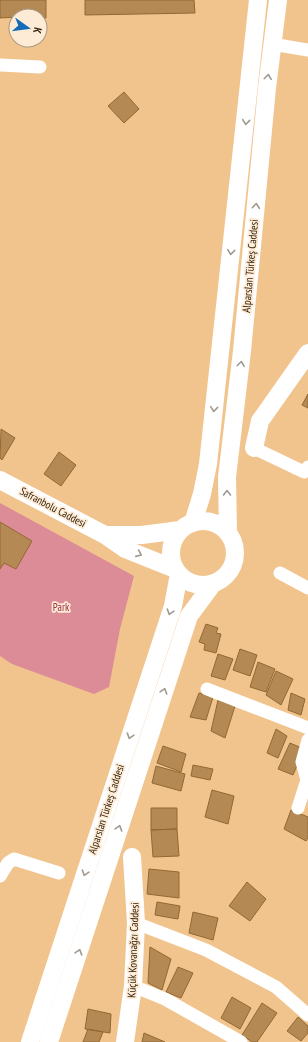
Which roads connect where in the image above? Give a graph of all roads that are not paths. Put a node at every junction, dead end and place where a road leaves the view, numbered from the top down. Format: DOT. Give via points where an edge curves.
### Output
graph roads {
  1 [pos="258,0"];
  2 [pos="278,0"];
  3 [pos="272,44"];
  4 [pos="308,50"];
  5 [pos="0,65"];
  6 [pos="40,67"];
  7 [pos="308,353"];
  8 [pos="254,448"];
  9 [pos="308,467"];
  10 [pos="0,480"];
  11 [pos="186,526"];
  12 [pos="228,532"];
  13 [pos="105,535"];
  14 [pos="177,572"];
  15 [pos="280,573"];
  16 [pos="212,585"];
  17 [pos="308,588"];
  18 [pos="207,689"];
  19 [pos="308,728"];
  20 [pos="308,740"];
  21 [pos="298,808"];
  22 [pos="132,857"];
  23 [pos="59,873"];
  24 [pos="0,876"];
  25 [pos="136,923"];
  26 [pos="55,965"];
  27 [pos="70,977"];
  28 [pos="133,986"];
  29 [pos="308,1015"];
  30 [pos="20,1042"];
  31 [pos="30,1042"];
  32 [pos="49,1042"];
  33 [pos="59,1042"];
  34 [pos="125,1042"];
  35 [pos="241,1042"];
  1 -- 11 [label="main road, Alparslan Türkeş Caddesi, one-way" via="208,464 202,494"];
  2 -- 3 [label="main road, Alparslan Türkeş Caddesi"];
  3 -- 4 [label="street"];
  12 -- 3 [label="main road, Alparslan Türkeş Caddesi, one-way" via="227,477"];
  5 -- 6 [label="street"];
  7 -- 8 [label="main road" via="260,421 255,434"];
  8 -- 9 [label="street" via="304,472"];
  10 -- 13 [label="main road, Safranbolu Caddesi"];
  11 -- 12 [label="main road" via="210,521"];
  11 -- 13 [label="main road" via="142,535"];
  11 -- 14 [label="main road" via="174,538 171,549 171,559"];
  12 -- 16 [label="main road" via="234,541 234,563 222,580"];
  13 -- 14 [label="main road, Safranbolu Caddesi, one-way" via="125,548"];
  14 -- 16 [label="main road" via="190,583"];
  14 -- 26 [label="main road, Alparslan Türkeş Caddesi, one-way" via="172,606"];
  15 -- 17 [label="street"];
  27 -- 16 [label="main road, Alparslan Türkeş Caddesi, one-way" via="189,616"];
  18 -- 19 [label="street"];
  20 -- 21 [label="street" via="302,762 307,780"];
  22 -- 25 [label="main road, Küçük Kovanağzı Caddesi"];
  23 -- 24 [label="street" via="14,859 8,863"];
  25 -- 28 [label="main road, Küçük Kovanağzı Caddesi"];
  25 -- 29 [label="street" via="206,950 276,987"];
  26 -- 30 [label="main road" via="36,999"];
  26 -- 31 [label="main road, Alparslan Türkeş Caddesi"];
  27 -- 32 [label="main road, Alparslan Türkeş Caddesi"];
  27 -- 33 [label="main road" via="67,1014"];
  28 -- 34 [label="main road, Küçük Kovanağzı Caddesi"];
  28 -- 35 [label="street" via="165,998"];
}
